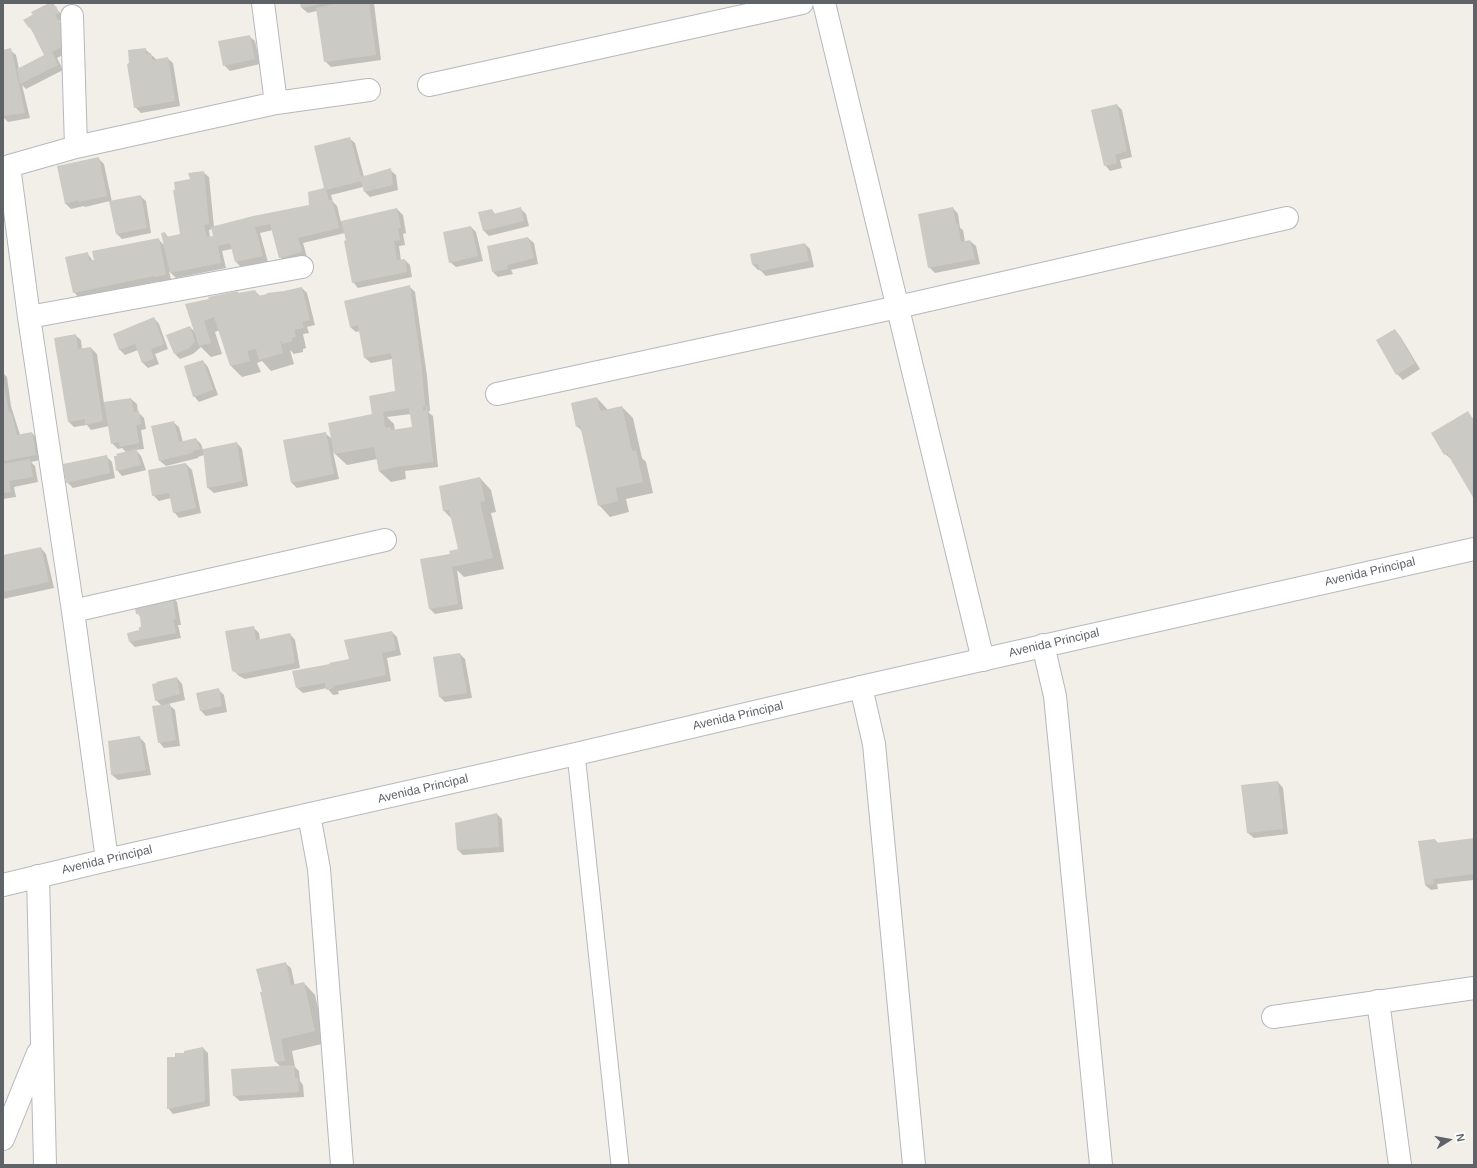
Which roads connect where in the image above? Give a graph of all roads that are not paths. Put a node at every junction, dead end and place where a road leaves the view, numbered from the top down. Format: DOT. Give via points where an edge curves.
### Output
graph roads {
  1 [pos="263,3"];
  2 [pos="802,3"];
  3 [pos="824,3"];
  4 [pos="72,16"];
  5 [pos="429,85"];
  6 [pos="369,90"];
  7 [pos="276,103"];
  8 [pos="76,147"];
  9 [pos="1287,218"];
  10 [pos="302,267"];
  11 [pos="898,307"];
  12 [pos="29,317"];
  13 [pos="497,394"];
  14 [pos="385,540"];
  15 [pos="1474,549"];
  16 [pos="73,611"];
  17 [pos="1043,645"];
  18 [pos="983,660"];
  19 [pos="861,687"];
  20 [pos="576,754"];
  21 [pos="309,815"];
  22 [pos="107,860"];
  23 [pos="38,876"];
  24 [pos="3,885"];
  25 [pos="1474,988"];
  26 [pos="1378,1001"];
  27 [pos="1273,1017"];
  28 [pos="41,1046"];
  29 [pos="3,1139"];
  30 [pos="45,1165"];
  31 [pos="342,1165"];
  32 [pos="620,1165"];
  33 [pos="914,1165"];
  34 [pos="1101,1165"];
  35 [pos="1400,1165"];
  1 -- 7 [label="street"];
  2 -- 5 [label="street"];
  3 -- 11 [label="street"];
  4 -- 8 [label="street"];
  6 -- 7 [label="street"];
  7 -- 8 [label="street"];
  8 -- 12 [label="street" via="9,166"];
  9 -- 11 [label="street"];
  10 -- 12 [label="street"];
  11 -- 13 [label="street"];
  11 -- 18 [label="street"];
  12 -- 16 [label="street"];
  14 -- 16 [label="street"];
  15 -- 17 [label="street, Avenida Principal"];
  16 -- 22 [label="street"];
  17 -- 18 [label="street, Avenida Principal"];
  17 -- 34 [label="street" via="1055,696"];
  18 -- 19 [label="street, Avenida Principal"];
  19 -- 20 [label="street, Avenida Principal"];
  19 -- 33 [label="street" via="874,744"];
  20 -- 21 [label="street, Avenida Principal"];
  20 -- 32 [label="lane"];
  21 -- 22 [label="street, Avenida Principal"];
  21 -- 31 [label="street" via="319,869"];
  22 -- 23 [label="street, Avenida Principal"];
  23 -- 24 [label="street, Avenida Principal"];
  23 -- 28 [label="street"];
  25 -- 26 [label="street"];
  26 -- 27 [label="street"];
  26 -- 35 [label="street"];
  28 -- 29 [label="street"];
  28 -- 30 [label="street"];
}
